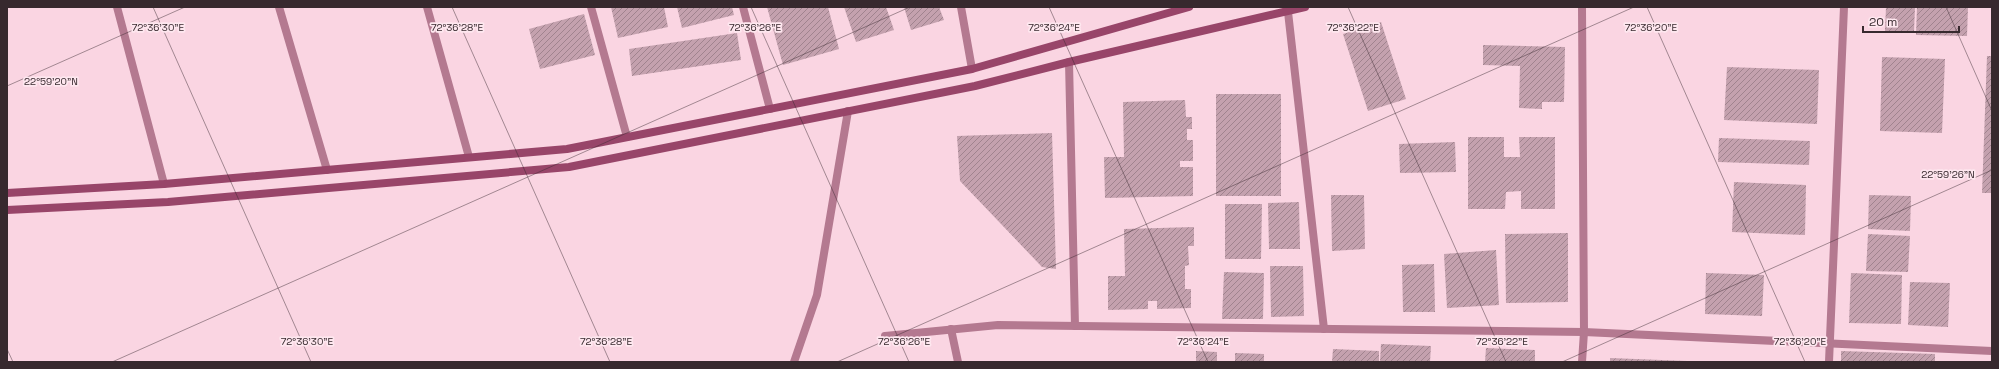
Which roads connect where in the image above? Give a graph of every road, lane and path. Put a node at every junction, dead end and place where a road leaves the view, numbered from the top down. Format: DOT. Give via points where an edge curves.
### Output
graph roads {
  1 [pos="117,7"];
  2 [pos="279,7"];
  3 [pos="427,7"];
  4 [pos="591,7"];
  5 [pos="743,7"];
  6 [pos="961,7"];
  7 [pos="1188,7"];
  8 [pos="1305,7"];
  9 [pos="1582,7"];
  10 [pos="1844,7"];
  11 [pos="1288,12"];
  12 [pos="1069,62"];
  13 [pos="972,70"];
  14 [pos="770,109"];
  15 [pos="848,111"];
  16 [pos="627,136"];
  17 [pos="469,157"];
  18 [pos="328,170"];
  19 [pos="164,184"];
  20 [pos="7,193"];
  21 [pos="7,210"];
  22 [pos="1075,326"];
  23 [pos="951,329"];
  24 [pos="1324,329"];
  25 [pos="1584,332"];
  26 [pos="885,336"];
  27 [pos="1831,344"];
  28 [pos="1992,351"];
  29 [pos="794,362"];
  30 [pos="958,362"];
  31 [pos="1582,362"];
  32 [pos="1829,362"];
  1 -- 19 [label="street"];
  2 -- 18 [label="street"];
  3 -- 17 [label="street"];
  4 -- 16 [label="street"];
  5 -- 14 [label="street"];
  6 -- 13 [label="street"];
  7 -- 13 [label="main road"];
  8 -- 11 [label="main road"];
  9 -- 25 [label="street"];
  10 -- 27 [label="street"];
  11 -- 12 [label="main road"];
  11 -- 24 [label="street"];
  12 -- 15 [label="main road" via="975,86"];
  12 -- 22 [label="street"];
  13 -- 14 [label="main road"];
  14 -- 16 [label="main road"];
  15 -- 21 [label="main road" via="569,166 168,202"];
  15 -- 29 [label="street" via="817,296"];
  16 -- 17 [label="main road" via="566,148"];
  17 -- 18 [label="main road"];
  18 -- 19 [label="main road"];
  19 -- 20 [label="main road"];
  22 -- 23 [label="street" via="998,324"];
  22 -- 24 [label="street"];
  23 -- 26 [label="street"];
  23 -- 30 [label="street"];
  24 -- 25 [label="street"];
  25 -- 27 [label="street"];
  25 -- 31 [label="street"];
  27 -- 28 [label="street"];
  27 -- 32 [label="street"];
}
